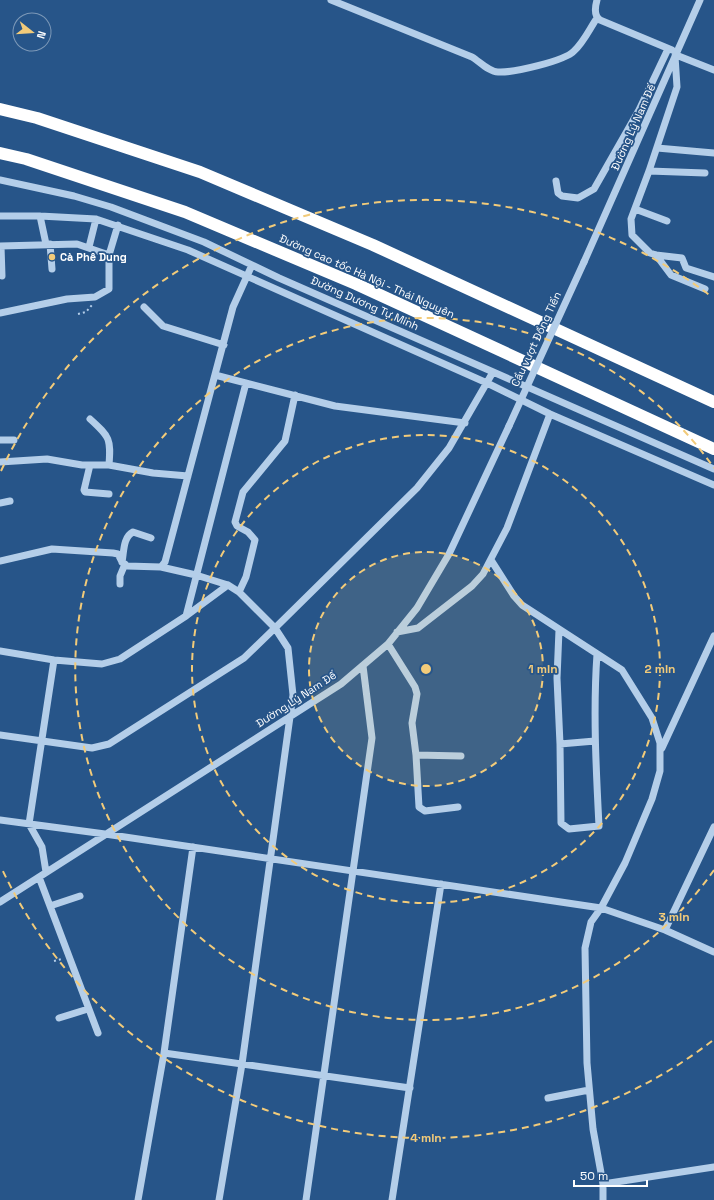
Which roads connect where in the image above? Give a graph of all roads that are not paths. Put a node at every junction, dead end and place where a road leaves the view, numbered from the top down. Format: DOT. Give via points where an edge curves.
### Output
graph roads {
  1 [pos="333,0"];
  2 [pos="597,0"];
  3 [pos="700,0"];
  4 [pos="597,18"];
  5 [pos="668,49"];
  6 [pos="676,54"];
  7 [pos="714,70"];
  8 [pos="0,106"];
  9 [pos="0,110"];
  10 [pos="37,118"];
  11 [pos="657,148"];
  12 [pos="0,153"];
  13 [pos="714,154"];
  14 [pos="649,171"];
  15 [pos="704,173"];
  16 [pos="0,180"];
  17 [pos="556,181"];
  18 [pos="635,209"];
  19 [pos="0,216"];
  20 [pos="40,216"];
  21 [pos="96,219"];
  22 [pos="667,221"];
  23 [pos="118,225"];
  24 [pos="48,244"];
  25 [pos="0,246"];
  26 [pos="89,247"];
  27 [pos="109,254"];
  28 [pos="656,255"];
  29 [pos="584,262"];
  30 [pos="252,265"];
  31 [pos="52,268"];
  32 [pos="2,276"];
  33 [pos="247,276"];
  34 [pos="714,277"];
  35 [pos="705,289"];
  36 [pos="144,307"];
  37 [pos="0,313"];
  38 [pos="224,345"];
  39 [pos="493,372"];
  40 [pos="215,375"];
  41 [pos="246,383"];
  42 [pos="487,383"];
  43 [pos="295,395"];
  44 [pos="714,402"];
  45 [pos="550,414"];
  46 [pos="90,419"];
  47 [pos="465,423"];
  48 [pos="509,426"];
  49 [pos="0,440"];
  50 [pos="14,440"];
  51 [pos="714,449"];
  52 [pos="0,462"];
  53 [pos="90,465"];
  54 [pos="109,465"];
  55 [pos="714,469"];
  56 [pos="188,476"];
  57 [pos="714,485"];
  58 [pos="109,494"];
  59 [pos="10,501"];
  60 [pos="0,503"];
  61 [pos="151,538"];
  62 [pos="491,560"];
  63 [pos="0,561"];
  64 [pos="124,563"];
  65 [pos="161,567"];
  66 [pos="196,575"];
  67 [pos="120,584"];
  68 [pos="228,585"];
  69 [pos="238,592"];
  70 [pos="186,616"];
  71 [pos="275,628"];
  72 [pos="559,630"];
  73 [pos="397,632"];
  74 [pos="714,636"];
  75 [pos="388,644"];
  76 [pos="712,648"];
  77 [pos="0,652"];
  78 [pos="598,654"];
  79 [pos="54,660"];
  80 [pos="364,666"];
  81 [pos="290,717"];
  82 [pos="0,735"];
  83 [pos="43,741"];
  84 [pos="595,741"];
  85 [pos="560,744"];
  86 [pos="661,751"];
  87 [pos="416,755"];
  88 [pos="461,756"];
  89 [pos="458,807"];
  90 [pos="0,820"];
  91 [pos="30,824"];
  92 [pos="714,827"];
  93 [pos="105,834"];
  94 [pos="193,847"];
  95 [pos="270,859"];
  96 [pos="352,871"];
  97 [pos="46,872"];
  98 [pos="39,877"];
  99 [pos="441,884"];
  100 [pos="80,896"];
  101 [pos="0,902"];
  102 [pos="50,906"];
  103 [pos="601,908"];
  104 [pos="665,930"];
  105 [pos="714,952"];
  106 [pos="88,1009"];
  107 [pos="59,1018"];
  108 [pos="98,1034"];
  109 [pos="164,1053"];
  110 [pos="242,1064"];
  111 [pos="324,1076"];
  112 [pos="410,1088"];
  113 [pos="589,1090"];
  114 [pos="548,1098"];
  115 [pos="714,1167"];
  116 [pos="603,1184"];
  117 [pos="138,1200"];
  118 [pos="219,1200"];
  119 [pos="306,1200"];
  120 [pos="392,1200"];
  121 [pos="603,1200"];
  1 -- 4 [label="street" via="472,57 491,70 499,72 536,66 565,57 574,52"];
  2 -- 4 [label="street"];
  3 -- 6 [label="street, Đường Lý Nam Đế"];
  4 -- 5 [label="street" via="608,25"];
  5 -- 6 [label="street"];
  5 -- 17 [label="street" via="639,110 594,190 578,198 570,198 558,192"];
  6 -- 7 [label="street"];
  6 -- 11 [label="street" via="676,87"];
  6 -- 29 [label="street, Đường Lý Nam Đế"];
  8 -- 10 [label="highway"];
  9 -- 10 [label="highway"];
  10 -- 44 [label="highway" via="207,175 373,245"];
  11 -- 13 [label="street"];
  11 -- 14 [label="street"];
  12 -- 51 [label="highway, Đường cao tốc Hà Nội - Thái Nguyên" via="26,159 186,212 356,284"];
  14 -- 15 [label="street"];
  14 -- 18 [label="street"];
  16 -- 30 [label="street, Đường Dương Tự Minh" via="111,207 204,242"];
  18 -- 22 [label="street"];
  18 -- 28 [label="street" via="631,219 632,235 650,253"];
  19 -- 20 [label="street"];
  20 -- 21 [label="street"];
  20 -- 24 [label="street"];
  21 -- 23 [label="street"];
  21 -- 26 [label="street"];
  23 -- 27 [label="street"];
  23 -- 33 [label="street" via="188,250"];
  24 -- 25 [label="street"];
  24 -- 26 [label="street" via="77,244"];
  24 -- 31 [label="street"];
  25 -- 32 [label="street"];
  26 -- 27 [label="street"];
  27 -- 37 [label="street" via="110,289 95,297 68,299"];
  28 -- 34 [label="street" via="680,257 686,268"];
  28 -- 35 [label="street" via="671,275"];
  29 -- 48 [label="street, Cầu vượt Đồng Tiến, bridge"];
  30 -- 33 [label="street"];
  30 -- 39 [label="street, Đường Dương Tự Minh"];
  33 -- 38 [label="street" via="233,308"];
  33 -- 42 [label="street"];
  36 -- 38 [label="street" via="163,326"];
  38 -- 40 [label="street"];
  39 -- 42 [label="street"];
  39 -- 55 [label="street, Đường Dương Tự Minh"];
  40 -- 41 [label="street"];
  40 -- 56 [label="street"];
  41 -- 43 [label="street"];
  41 -- 66 [label="street"];
  42 -- 45 [label="street"];
  42 -- 47 [label="street"];
  43 -- 47 [label="street" via="335,406"];
  43 -- 69 [label="street" via="285,441 243,492 236,522 237,526 248,532 255,540 246,577"];
  45 -- 57 [label="street"];
  45 -- 62 [label="street" via="507,528"];
  46 -- 54 [label="street" via="108,438"];
  47 -- 71 [label="street" via="417,488"];
  48 -- 73 [label="street, Đường Lý Nam Đế" via="450,554 417,608"];
  49 -- 50 [label="street"];
  52 -- 53 [label="street" via="47,459"];
  53 -- 54 [label="street"];
  53 -- 58 [label="street" via="85,492"];
  54 -- 56 [label="street"];
  56 -- 65 [label="street" via="165,562"];
  59 -- 60 [label="street"];
  61 -- 64 [label="street" via="133,532 128,534"];
  62 -- 72 [label="street" via="522,605"];
  62 -- 73 [label="street" via="478,581 425,623 418,628"];
  63 -- 64 [label="street" via="52,549 113,553 118,554"];
  64 -- 65 [label="street"];
  64 -- 67 [label="street"];
  65 -- 66 [label="street"];
  66 -- 68 [label="street"];
  66 -- 70 [label="street"];
  68 -- 69 [label="street"];
  68 -- 70 [label="street"];
  69 -- 71 [label="street"];
  70 -- 79 [label="street" via="120,660 102,664"];
  71 -- 81 [label="street" via="288,648 293,695"];
  71 -- 83 [label="street" via="244,658 109,744 92,748"];
  72 -- 78 [label="street"];
  72 -- 85 [label="street" via="557,678"];
  73 -- 75 [label="street, Đường Lý Nam Đế"];
  74 -- 76 [label="street"];
  75 -- 80 [label="street, Đường Lý Nam Đế"];
  75 -- 87 [label="street" via="417,694 412,723"];
  76 -- 86 [label="street"];
  77 -- 79 [label="street"];
  78 -- 84 [label="street"];
  78 -- 86 [label="street" via="625,674 652,718 658,732"];
  79 -- 83 [label="street"];
  80 -- 81 [label="street, Đường Lý Nam Đế"];
  80 -- 96 [label="street" via="372,738"];
  81 -- 93 [label="street, Đường Lý Nam Đế"];
  81 -- 95 [label="street"];
  82 -- 83 [label="street"];
  83 -- 91 [label="street"];
  84 -- 85 [label="street"];
  84 -- 85 [label="street" via="599,826 576,828 565,828 561,823"];
  86 -- 103 [label="street" via="660,771 652,799 625,863"];
  87 -- 88 [label="street"];
  87 -- 89 [label="street" via="417,789 421,810"];
  90 -- 91 [label="street"];
  91 -- 93 [label="street"];
  91 -- 97 [label="street" via="42,847"];
  92 -- 104 [label="street"];
  93 -- 94 [label="street"];
  93 -- 97 [label="street, Đường Lý Nam Đế"];
  94 -- 95 [label="street"];
  94 -- 109 [label="street"];
  95 -- 96 [label="street"];
  95 -- 110 [label="street"];
  96 -- 99 [label="street"];
  96 -- 111 [label="street"];
  97 -- 98 [label="street, Đường Lý Nam Đế"];
  98 -- 101 [label="street, Đường Lý Nam Đế"];
  98 -- 102 [label="street"];
  99 -- 103 [label="street"];
  99 -- 112 [label="street"];
  100 -- 102 [label="street"];
  102 -- 106 [label="street"];
  103 -- 104 [label="street"];
  103 -- 113 [label="street" via="591,922 585,948"];
  104 -- 105 [label="street"];
  106 -- 107 [label="street"];
  106 -- 108 [label="street"];
  109 -- 110 [label="street"];
  109 -- 117 [label="street"];
  110 -- 111 [label="street"];
  110 -- 118 [label="street"];
  111 -- 112 [label="street"];
  111 -- 119 [label="street"];
  112 -- 120 [label="street"];
  113 -- 114 [label="street"];
  113 -- 116 [label="street"];
  115 -- 116 [label="street"];
  116 -- 121 [label="street"];
}
